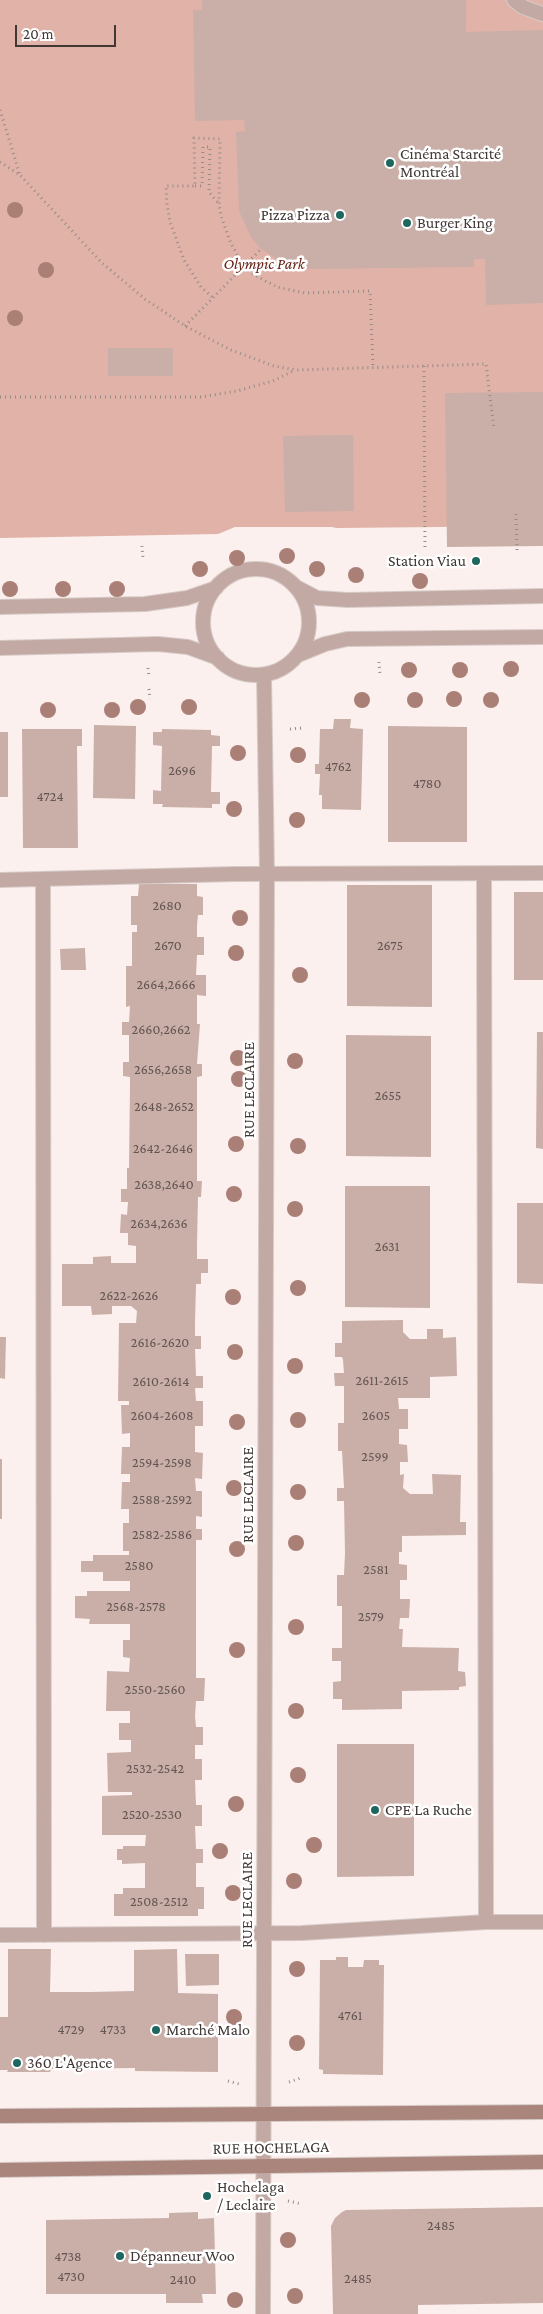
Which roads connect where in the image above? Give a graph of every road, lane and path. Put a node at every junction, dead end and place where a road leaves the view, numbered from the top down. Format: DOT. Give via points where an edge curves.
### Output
graph roads {
  1 [pos="514,0"];
  2 [pos="542,14"];
  3 [pos="0,110"];
  4 [pos="0,162"];
  5 [pos="20,175"];
  6 [pos="195,186"];
  7 [pos="219,205"];
  8 [pos="261,249"];
  9 [pos="244,265"];
  10 [pos="212,297"];
  11 [pos="186,326"];
  12 [pos="424,366"];
  13 [pos="373,367"];
  14 [pos="296,370"];
  15 [pos="0,397"];
  16 [pos="494,429"];
  17 [pos="516,514"];
  18 [pos="142,546"];
  19 [pos="517,550"];
  20 [pos="425,551"];
  21 [pos="143,558"];
  22 [pos="296,586"];
  23 [pos="216,588"];
  24 [pos="543,596"];
  25 [pos="0,607"];
  26 [pos="543,637"];
  27 [pos="0,648"];
  28 [pos="298,656"];
  29 [pos="218,658"];
  30 [pos="380,662"];
  31 [pos="148,668"];
  32 [pos="380,674"];
  33 [pos="264,675"];
  34 [pos="149,677"];
  35 [pos="149,689"];
  36 [pos="150,699"];
  37 [pos="302,728"];
  38 [pos="290,729"];
  39 [pos="543,873"];
  40 [pos="267,874"];
  41 [pos="484,874"];
  42 [pos="43,879"];
  43 [pos="0,880"];
  44 [pos="486,1922"];
  45 [pos="543,1922"];
  46 [pos="265,1933"];
  47 [pos="0,1935"];
  48 [pos="44,1935"];
  49 [pos="301,2078"];
  50 [pos="228,2081"];
  51 [pos="289,2082"];
  52 [pos="240,2085"];
  53 [pos="543,2112"];
  54 [pos="264,2115"];
  55 [pos="0,2116"];
  56 [pos="543,2162"];
  57 [pos="263,2165"];
  58 [pos="0,2170"];
  59 [pos="240,2201"];
  60 [pos="287,2201"];
  61 [pos="302,2204"];
  62 [pos="231,2206"];
  63 [pos="263,2314"];
  1 -- 2 [label="street"];
  3 -- 5 [label="path"];
  4 -- 5 [label="path"];
  5 -- 11 [label="path" via="102,263 145,299"];
  6 -- 7 [label="path" via="202,186 203,147 210,147 210,192"];
  6 -- 7 [label="path" via="194,138 220,139"];
  6 -- 10 [label="path" via="166,186 167,204 184,260 201,287"];
  7 -- 9 [label="path" via="230,242"];
  8 -- 9 [label="path"];
  9 -- 10 [label="path"];
  9 -- 13 [label="path" via="265,281 290,290 305,293 370,291"];
  10 -- 11 [label="path"];
  11 -- 14 [label="path" via="240,353 274,366"];
  12 -- 13 [label="path"];
  12 -- 16 [label="path" via="486,364"];
  12 -- 20 [label="path"];
  13 -- 14 [label="path"];
  14 -- 15 [label="path" via="273,381 201,397"];
  17 -- 19 [label="path"];
  18 -- 21 [label="path"];
  22 -- 23 [label="street" via="281,575 263,569 246,570 230,576"];
  22 -- 24 [label="street" via="317,598 348,600"];
  22 -- 28 [label="street" via="306,602 309,621 307,640"];
  23 -- 25 [label="street" via="187,598 145,604"];
  23 -- 29 [label="street" via="206,603 203,622 207,643"];
  26 -- 28 [label="street" via="347,639"];
  27 -- 29 [label="street" via="158,644 188,647"];
  28 -- 33 [label="street" via="290,664"];
  29 -- 33 [label="street" via="230,668 250,675"];
  30 -- 32 [label="path"];
  31 -- 34 [label="path"];
  33 -- 40 [label="street, RUE LECLAIRE"];
  35 -- 36 [label="path"];
  37 -- 38 [label="path"];
  39 -- 41 [label="street"];
  40 -- 41 [label="street"];
  40 -- 42 [label="street"];
  40 -- 46 [label="street, RUE LECLAIRE"];
  41 -- 44 [label="street"];
  42 -- 43 [label="street"];
  42 -- 48 [label="street"];
  44 -- 45 [label="street"];
  44 -- 46 [label="street"];
  46 -- 48 [label="street"];
  46 -- 54 [label="street, RUE LECLAIRE"];
  47 -- 48 [label="street"];
  49 -- 51 [label="path"];
  50 -- 52 [label="path"];
  53 -- 54 [label="main road, RUE HOCHELAGA"];
  54 -- 55 [label="main road, RUE HOCHELAGA"];
  54 -- 57 [label="street, RUE LECLAIRE"];
  56 -- 57 [label="main road, RUE HOCHELAGA"];
  57 -- 58 [label="main road, RUE HOCHELAGA"];
  57 -- 63 [label="street, RUE LECLAIRE"];
  59 -- 62 [label="path"];
  60 -- 61 [label="path"];
}
